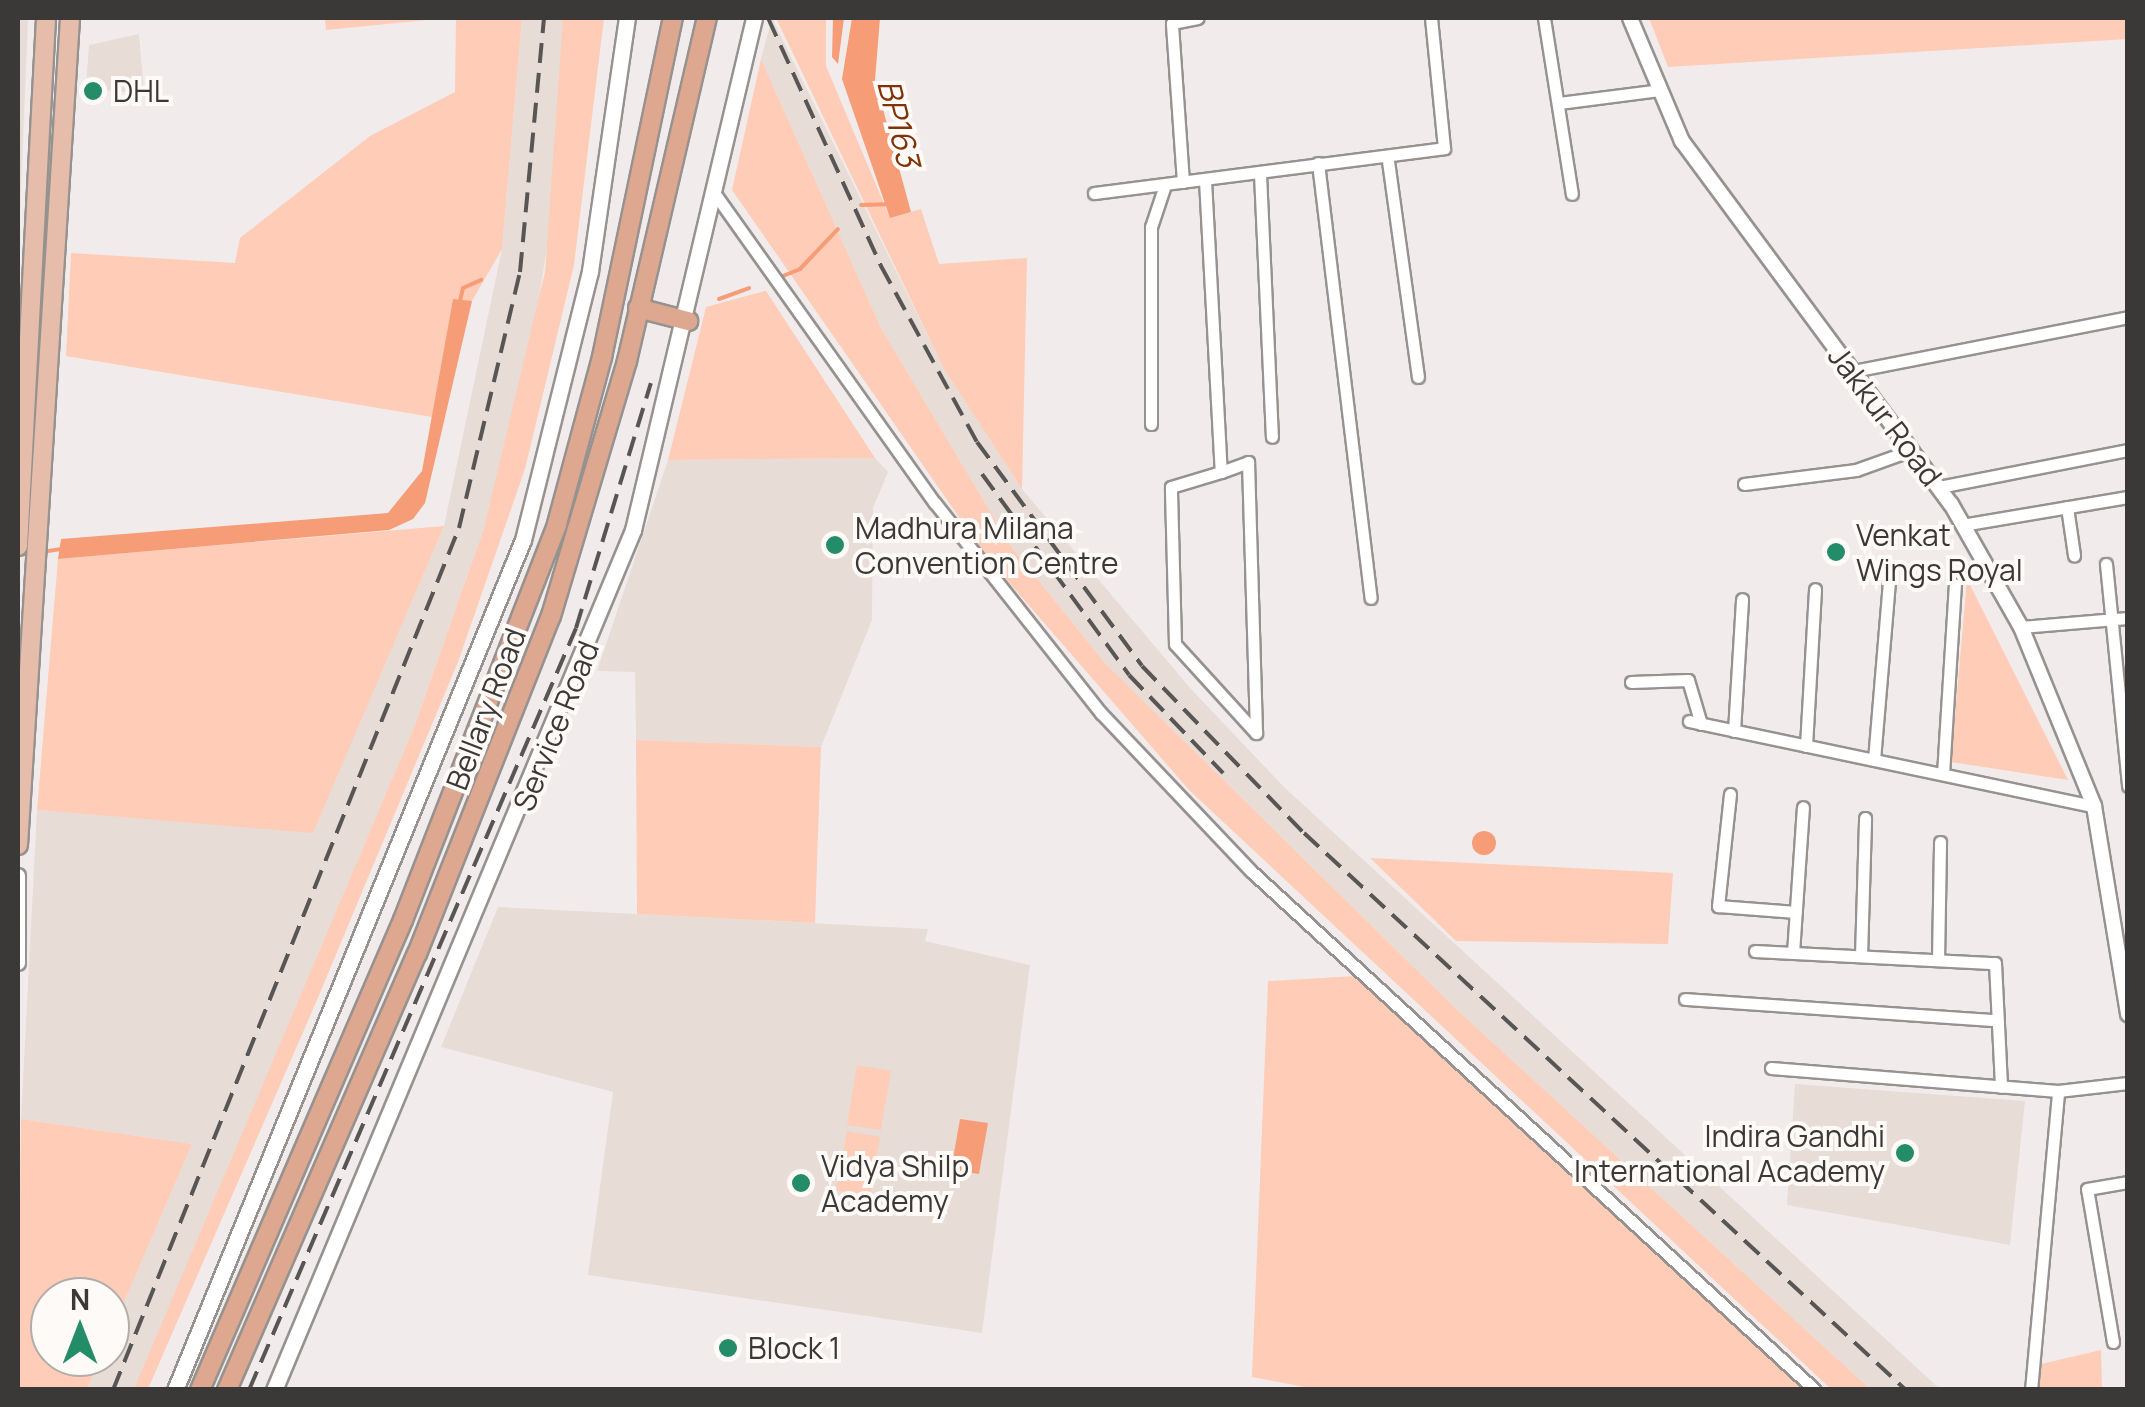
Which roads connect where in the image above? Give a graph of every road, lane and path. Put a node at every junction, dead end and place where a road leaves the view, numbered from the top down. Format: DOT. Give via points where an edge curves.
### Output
graph roads {
  1 [pos="46,18"];
  2 [pos="70,18"];
  3 [pos="628,18"];
  4 [pos="673,18"];
  5 [pos="707,18"];
  6 [pos="1198,18"];
  7 [pos="1432,18"];
  8 [pos="1544,18"];
  9 [pos="1630,18"];
  10 [pos="752,26"];
  11 [pos="1661,90"];
  12 [pos="1560,103"];
  13 [pos="1388,161"];
  14 [pos="1318,163"];
  15 [pos="1260,174"];
  16 [pos="1205,180"];
  17 [pos="1183,182"];
  18 [pos="1166,184"];
  19 [pos="1094,193"];
  20 [pos="715,194"];
  21 [pos="1572,194"];
  22 [pos="638,309"];
  23 [pos="2128,317"];
  24 [pos="688,321"];
  25 [pos="1852,370"];
  26 [pos="1418,377"];
  27 [pos="22,396"];
  28 [pos="1151,424"];
  29 [pos="1272,437"];
  30 [pos="2128,450"];
  31 [pos="1908,451"];
  32 [pos="22,466"];
  33 [pos="46,469"];
  34 [pos="1221,472"];
  35 [pos="1744,484"];
  36 [pos="1939,487"];
  37 [pos="2128,497"];
  38 [pos="2067,507"];
  39 [pos="19,522"];
  40 [pos="1962,525"];
  41 [pos="18,546"];
  42 [pos="2074,555"];
  43 [pos="2106,564"];
  44 [pos="1889,582"];
  45 [pos="1955,584"];
  46 [pos="1815,588"];
  47 [pos="1372,598"];
  48 [pos="1742,599"];
  49 [pos="27,608"];
  50 [pos="2128,618"];
  51 [pos="2108,620"];
  52 [pos="2021,628"];
  53 [pos="1631,682"];
  54 [pos="1734,731"];
  55 [pos="1806,746"];
  56 [pos="1874,760"];
  57 [pos="1943,774"];
  58 [pos="2128,786"];
  59 [pos="1730,794"];
  60 [pos="2094,806"];
  61 [pos="1803,808"];
  62 [pos="1865,818"];
  63 [pos="1940,842"];
  64 [pos="18,845"];
  65 [pos="18,876"];
  66 [pos="1796,912"];
  67 [pos="1755,952"];
  68 [pos="1793,953"];
  69 [pos="1861,956"];
  70 [pos="1938,960"];
  71 [pos="18,963"];
  72 [pos="1685,999"];
  73 [pos="2128,1014"];
  74 [pos="1998,1020"];
  75 [pos="1771,1068"];
  76 [pos="2128,1083"];
  77 [pos="2000,1088"];
  78 [pos="2058,1091"];
  79 [pos="2128,1182"];
  80 [pos="2113,1342"];
  81 [pos="175,1389"];
  82 [pos="200,1390"];
  83 [pos="227,1390"];
  84 [pos="274,1390"];
  85 [pos="1816,1390"];
  86 [pos="2031,1390"];
  1 -- 27 [label="main road"];
  2 -- 33 [label="main road"];
  3 -- 81 [label="main road" via="569,373 523,540"];
  4 -- 82 [label="highway, Bellary Road" via="618,277 527,610"];
  5 -- 22 [label="highway, Bellary Road"];
  6 -- 17 [label="street" via="1172,23"];
  7 -- 13 [label="street" via="1444,148"];
  8 -- 12 [label="street"];
  9 -- 11 [label="street, Jakkur Road"];
  10 -- 20 [label="main road, Service Road"];
  11 -- 12 [label="street"];
  11 -- 25 [label="street, Jakkur Road" via="1682,141"];
  12 -- 21 [label="street"];
  13 -- 14 [label="street"];
  13 -- 26 [label="street"];
  14 -- 15 [label="street"];
  14 -- 47 [label="street"];
  15 -- 16 [label="street"];
  15 -- 29 [label="street"];
  16 -- 17 [label="street"];
  16 -- 34 [label="street"];
  17 -- 18 [label="street"];
  18 -- 19 [label="street"];
  18 -- 28 [label="street" via="1151,227"];
  20 -- 24 [label="main road, Service Road"];
  20 -- 85 [label="street" via="1016,612 1137,752 1251,871"];
  22 -- 24 [label="highway"];
  22 -- 83 [label="highway, Bellary Road" via="544,634"];
  23 -- 25 [label="street"];
  24 -- 84 [label="main road, Service Road" via="655,465 594,633"];
  25 -- 31 [label="street, Jakkur Road"];
  27 -- 32 [label="main road"];
  30 -- 36 [label="street"];
  31 -- 35 [label="street" via="1856,470"];
  31 -- 36 [label="street, Jakkur Road"];
  32 -- 33 [label="main road"];
  32 -- 39 [label="main road"];
  33 -- 49 [label="main road" via="41,558"];
  34 -- 34 [label="street" via="1248,462 1256,732 1175,644 1170,487"];
  36 -- 40 [label="street, Jakkur Road"];
  37 -- 38 [label="street"];
  38 -- 40 [label="street"];
  38 -- 42 [label="street"];
  39 -- 41 [label="main road"];
  40 -- 52 [label="street, Jakkur Road"];
  43 -- 51 [label="street"];
  44 -- 56 [label="street"];
  45 -- 57 [label="street"];
  46 -- 55 [label="street"];
  48 -- 54 [label="street"];
  49 -- 64 [label="main road"];
  50 -- 51 [label="street"];
  51 -- 52 [label="street"];
  51 -- 58 [label="street"];
  52 -- 60 [label="street, Jakkur Road"];
  53 -- 54 [label="street" via="1688,680 1695,722"];
  54 -- 55 [label="street"];
  55 -- 56 [label="street"];
  56 -- 57 [label="street"];
  57 -- 60 [label="street"];
  59 -- 66 [label="street" via="1718,906"];
  60 -- 73 [label="street, Jakkur Road"];
  61 -- 66 [label="street"];
  62 -- 69 [label="street"];
  63 -- 70 [label="street"];
  65 -- 71 [label="street"];
  66 -- 68 [label="street"];
  67 -- 68 [label="street"];
  68 -- 69 [label="street"];
  69 -- 70 [label="street"];
  70 -- 74 [label="street" via="1994,963"];
  72 -- 74 [label="street"];
  74 -- 77 [label="street"];
  75 -- 77 [label="street"];
  76 -- 78 [label="street"];
  77 -- 78 [label="street"];
  78 -- 86 [label="street"];
  79 -- 80 [label="street" via="2087,1189"];
}
